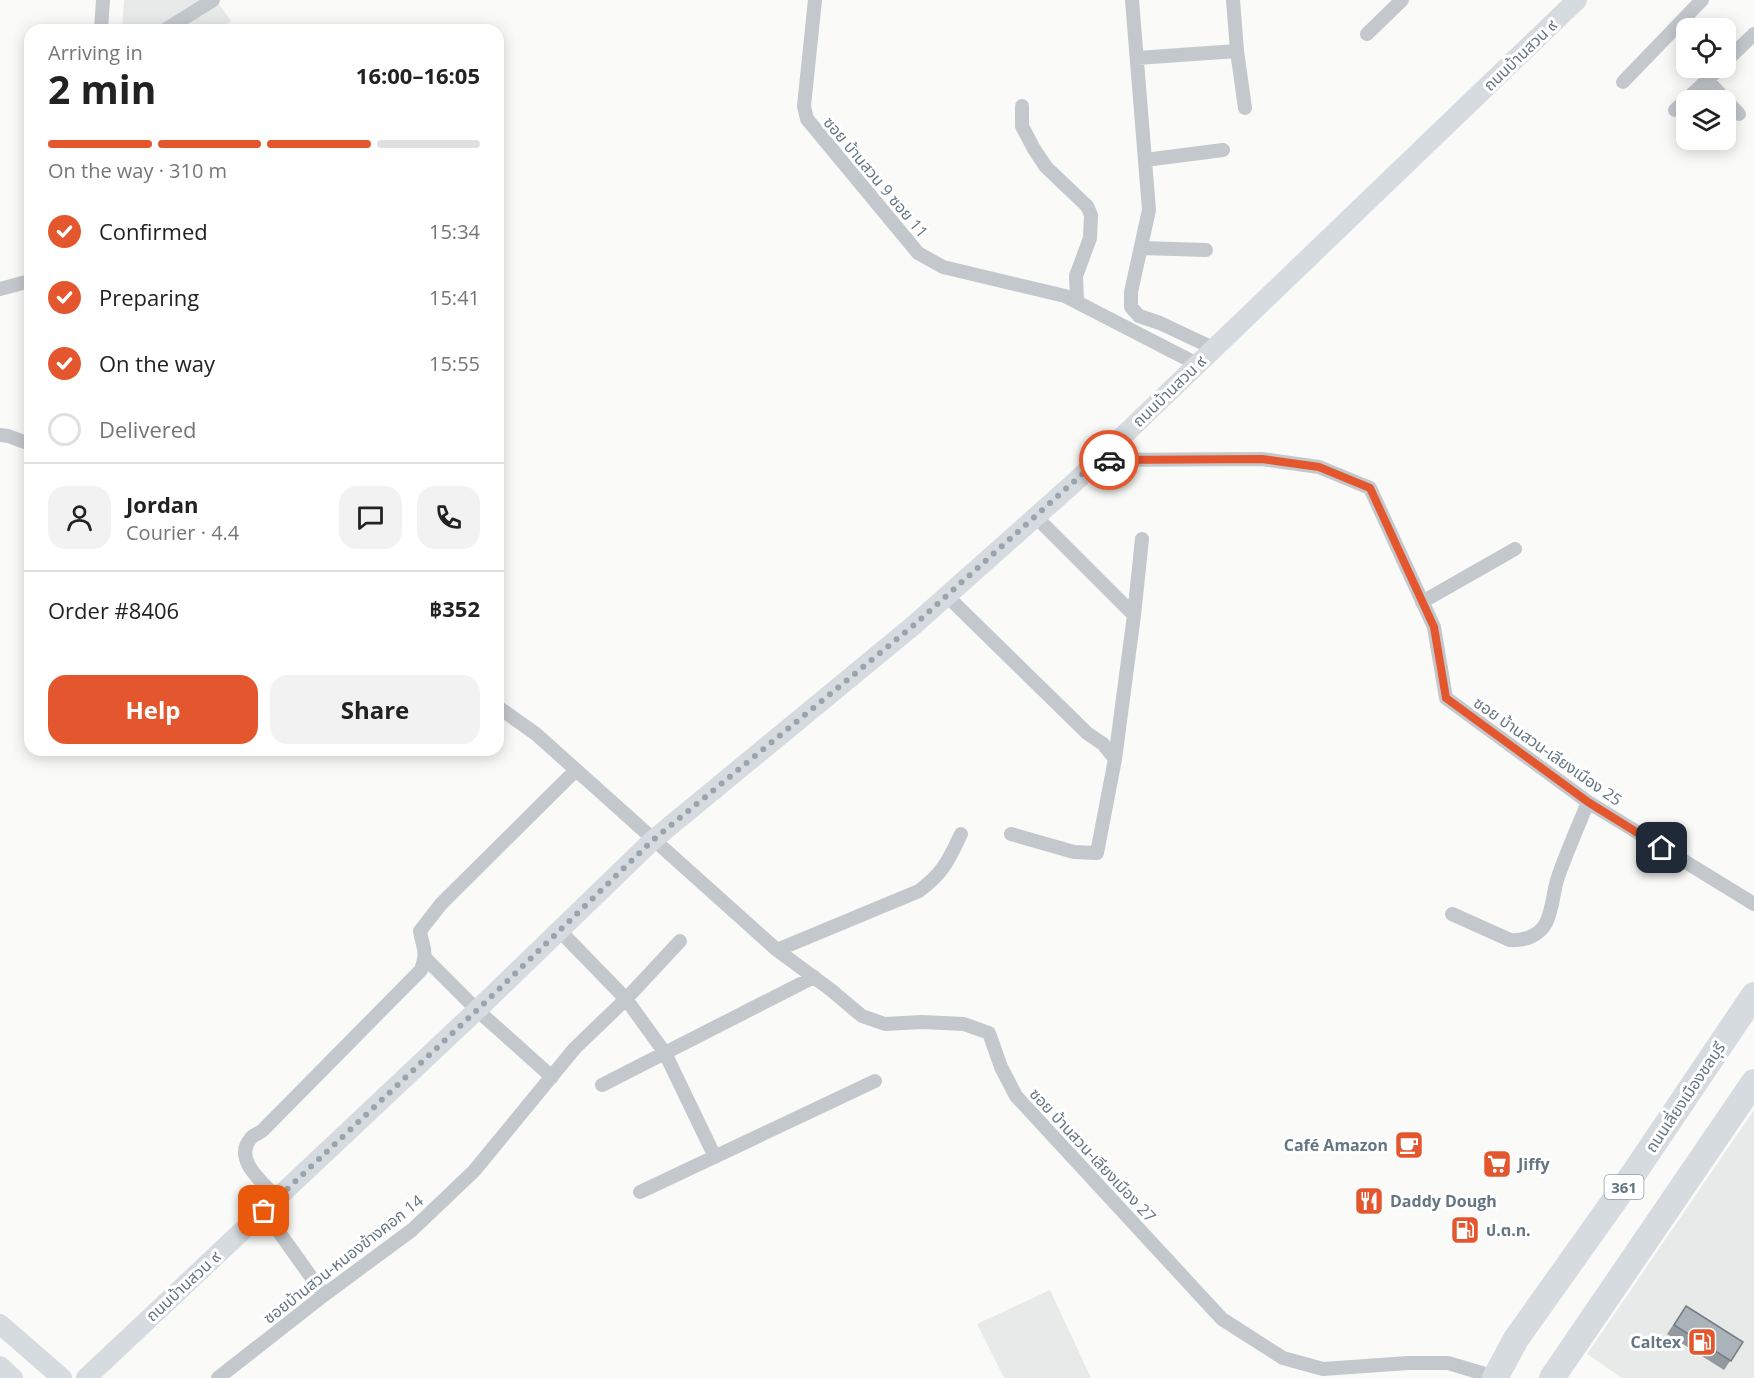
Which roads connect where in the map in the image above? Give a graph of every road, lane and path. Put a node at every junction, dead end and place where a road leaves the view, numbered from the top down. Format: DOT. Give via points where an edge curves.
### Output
graph roads {
  1 [pos="103,0"];
  2 [pos="213,0"];
  3 [pos="815,0"];
  4 [pos="1132,0"];
  5 [pos="1233,0"];
  6 [pos="1402,0"];
  7 [pos="1577,0"];
  8 [pos="1702,0"];
  9 [pos="101,24"];
  10 [pos="175,24"];
  11 [pos="1368,34"];
  12 [pos="1754,34"];
  13 [pos="1237,51"];
  14 [pos="1736,51"];
  15 [pos="1137,58"];
  16 [pos="1707,80"];
  17 [pos="1623,82"];
  18 [pos="1022,106"];
  19 [pos="1245,108"];
  20 [pos="1675,110"];
  21 [pos="1739,114"];
  22 [pos="1223,150"];
  23 [pos="1145,160"];
  24 [pos="1141,248"];
  25 [pos="1206,250"];
  26 [pos="24,283"];
  27 [pos="0,289"];
  28 [pos="1077,301"];
  29 [pos="1213,348"];
  30 [pos="1197,364"];
  31 [pos="0,435"];
  32 [pos="24,442"];
  33 [pos="1098,460"];
  34 [pos="1036,516"];
  35 [pos="1142,539"];
  36 [pos="1515,549"];
  37 [pos="947,596"];
  38 [pos="1422,602"];
  39 [pos="1134,615"];
  40 [pos="504,711"];
  41 [pos="1115,759"];
  42 [pos="576,770"];
  43 [pos="1588,802"];
  44 [pos="962,834"];
  45 [pos="1011,834"];
  46 [pos="653,840"];
  47 [pos="1754,904"];
  48 [pos="1452,914"];
  49 [pos="561,931"];
  50 [pos="680,941"];
  51 [pos="777,950"];
  52 [pos="425,958"];
  53 [pos="814,977"];
  54 [pos="1754,995"];
  55 [pos="626,999"];
  56 [pos="477,1010"];
  57 [pos="665,1053"];
  58 [pos="552,1077"];
  59 [pos="875,1081"];
  60 [pos="1754,1082"];
  61 [pos="602,1085"];
  62 [pos="715,1157"];
  63 [pos="640,1192"];
  64 [pos="270,1204"];
  65 [pos="324,1295"];
  66 [pos="0,1324"];
  67 [pos="0,1366"];
  68 [pos="13,1378"];
  69 [pos="62,1378"];
  70 [pos="86,1378"];
  71 [pos="218,1378"];
  72 [pos="1495,1378"];
  73 [pos="1552,1378"];
  1 -- 9 [label="street"];
  2 -- 10 [label="street"];
  3 -- 28 [label="street, ซอย บ้านสวน 9 ซอย 11" via="804,106 807,119 918,253 943,267"];
  4 -- 15 [label="street"];
  5 -- 13 [label="street"];
  6 -- 11 [label="street"];
  7 -- 29 [label="street, ถนนบ้านสวน ๙"];
  8 -- 17 [label="street"];
  12 -- 14 [label="street"];
  13 -- 15 [label="street"];
  13 -- 19 [label="street"];
  15 -- 23 [label="street"];
  16 -- 20 [label="street"];
  16 -- 21 [label="street"];
  18 -- 28 [label="street" via="1022,126 1034,149 1092,215 1090,238 1076,276"];
  22 -- 23 [label="street"];
  23 -- 24 [label="street" via="1149,210"];
  24 -- 25 [label="street"];
  24 -- 29 [label="street" via="1131,307 1139,316"];
  26 -- 27 [label="street"];
  28 -- 30 [label="street, ซอย บ้านสวน 9 ซอย 11"];
  29 -- 30 [label="street, ถนนบ้านสวน ๙"];
  30 -- 33 [label="street, ถนนบ้านสวน ๙"];
  31 -- 32 [label="street"];
  33 -- 34 [label="street, ถนนบ้านสวน ๙"];
  33 -- 38 [label="street, ซอย บ้านสวน-เลียงเมือง 25" via="1262,459 1319,467 1370,488"];
  34 -- 37 [label="street, ถนนบ้านสวน ๙"];
  34 -- 39 [label="street"];
  35 -- 39 [label="street"];
  36 -- 38 [label="street"];
  37 -- 41 [label="street"];
  37 -- 46 [label="street, ถนนบ้านสวน ๙"];
  38 -- 43 [label="street, ซอย บ้านสวน-เลียงเมือง 25" via="1434,627 1446,698"];
  39 -- 41 [label="street"];
  40 -- 42 [label="street, ซอย บ้านสวน-เลียงเมือง 27"];
  41 -- 45 [label="street" via="1097,853 1074,852"];
  42 -- 46 [label="street, ซอย บ้านสวน-เลียงเมือง 27"];
  42 -- 52 [label="street" via="430,916 420,931"];
  43 -- 47 [label="street, ซอย บ้านสวน-เลียงเมือง 25"];
  43 -- 48 [label="street" via="1557,878 1546,922 1538,933 1510,940"];
  44 -- 51 [label="street" via="945,867 919,891"];
  46 -- 49 [label="street, ถนนบ้านสวน ๙"];
  46 -- 51 [label="street, ซอย บ้านสวน-เลียงเมือง 27"];
  49 -- 55 [label="street"];
  49 -- 56 [label="street, ถนนบ้านสวน ๙"];
  50 -- 55 [label="street, ซอยบ้านสวน-หนองข้างคอก 14"];
  51 -- 53 [label="street, ซอย บ้านสวน-เลียงเมือง 27"];
  52 -- 56 [label="street"];
  52 -- 64 [label="street" via="422,970 251,1138 244,1152 247,1164"];
  53 -- 57 [label="street"];
  53 -- 72 [label="street, ซอย บ้านสวน-เลียงเมือง 27" via="862,1016 885,1024 964,1024 989,1032 1016,1096 1222,1319 1282,1358 1323,1369 1448,1363"];
  54 -- 72 [label="highway, ถนนเลี่ยงเมืองชลบุรี / 361" via="1516,1339"];
  55 -- 57 [label="street"];
  55 -- 58 [label="street, ซอยบ้านสวน-หนองข้างคอก 14" via="575,1048"];
  56 -- 58 [label="street"];
  56 -- 64 [label="street, ถนนบ้านสวน ๙"];
  57 -- 61 [label="street"];
  57 -- 62 [label="street"];
  58 -- 65 [label="street, ซอยบ้านสวน-หนองข้างคอก 14" via="474,1171 412,1230"];
  59 -- 62 [label="street"];
  60 -- 73 [label="highway"];
  62 -- 63 [label="street"];
  64 -- 65 [label="street"];
  64 -- 70 [label="street, ถนนบ้านสวน ๙"];
  65 -- 71 [label="street, ซอยบ้านสวน-หนองข้างคอก 14"];
  66 -- 69 [label="street"];
  67 -- 68 [label="street"];
}
